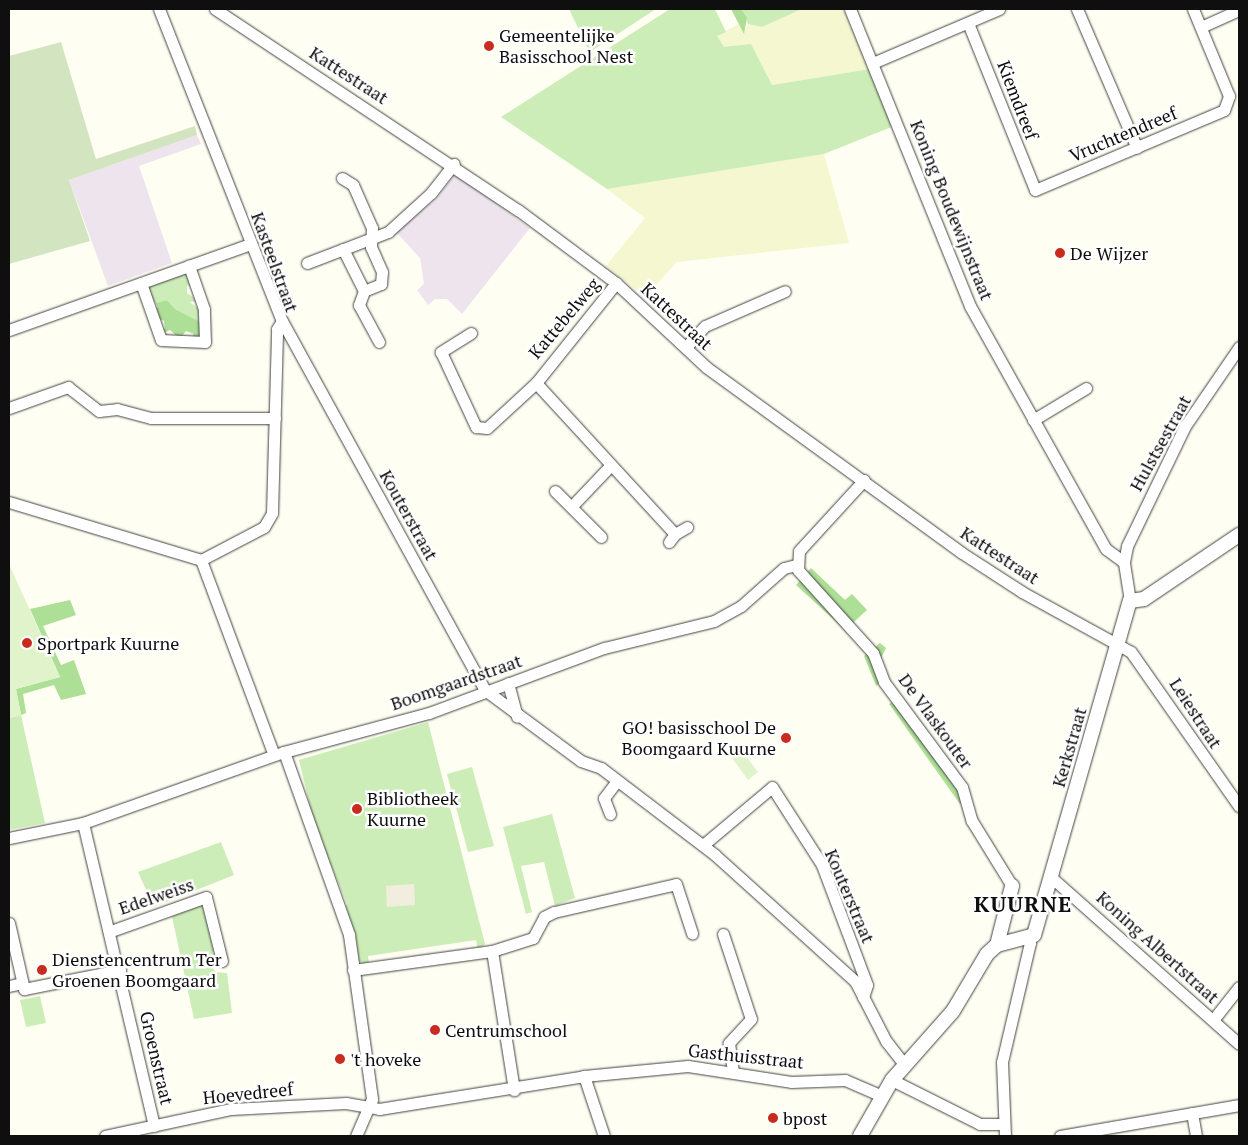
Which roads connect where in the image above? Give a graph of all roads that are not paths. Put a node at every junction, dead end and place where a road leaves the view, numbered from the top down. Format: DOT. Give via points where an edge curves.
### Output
graph roads {
  1 [pos="159,9"];
  2 [pos="215,9"];
  3 [pos="850,9"];
  4 [pos="999,9"];
  5 [pos="1077,9"];
  6 [pos="1193,9"];
  7 [pos="1239,10"];
  8 [pos="968,23"];
  9 [pos="1201,27"];
  10 [pos="875,62"];
  11 [pos="1137,148"];
  12 [pos="454,164"];
  13 [pos="342,178"];
  14 [pos="1035,190"];
  15 [pos="371,239"];
  16 [pos="251,244"];
  17 [pos="343,249"];
  18 [pos="307,263"];
  19 [pos="189,266"];
  20 [pos="141,283"];
  21 [pos="616,283"];
  22 [pos="364,291"];
  23 [pos="785,291"];
  24 [pos="282,321"];
  25 [pos="9,330"];
  26 [pos="471,333"];
  27 [pos="379,342"];
  28 [pos="686,347"];
  29 [pos="1239,347"];
  30 [pos="536,383"];
  31 [pos="1086,388"];
  32 [pos="9,408"];
  33 [pos="275,418"];
  34 [pos="1033,420"];
  35 [pos="610,466"];
  36 [pos="864,480"];
  37 [pos="555,491"];
  38 [pos="9,502"];
  39 [pos="572,506"];
  40 [pos="687,527"];
  41 [pos="1239,535"];
  42 [pos="601,536"];
  43 [pos="201,560"];
  44 [pos="1124,562"];
  45 [pos="796,565"];
  46 [pos="1130,601"];
  47 [pos="1119,643"];
  48 [pos="508,683"];
  49 [pos="485,690"];
  50 [pos="517,717"];
  51 [pos="279,754"];
  52 [pos="618,781"];
  53 [pos="1239,806"];
  54 [pos="610,814"];
  55 [pos="83,823"];
  56 [pos="9,838"];
  57 [pos="703,845"];
  58 [pos="1051,877"];
  59 [pos="1012,886"];
  60 [pos="9,923"];
  61 [pos="111,931"];
  62 [pos="692,933"];
  63 [pos="723,934"];
  64 [pos="1027,938"];
  65 [pos="997,944"];
  66 [pos="492,951"];
  67 [pos="222,961"];
  68 [pos="120,970"];
  69 [pos="352,970"];
  70 [pos="22,983"];
  71 [pos="9,986"];
  72 [pos="1239,988"];
  73 [pos="863,997"];
  74 [pos="1213,1020"];
  75 [pos="1239,1044"];
  76 [pos="904,1064"];
  77 [pos="734,1073"];
  78 [pos="584,1076"];
  79 [pos="892,1080"];
  80 [pos="514,1090"];
  81 [pos="882,1096"];
  82 [pos="1239,1106"];
  83 [pos="368,1107"];
  84 [pos="1192,1113"];
  85 [pos="154,1126"];
  86 [pos="1004,1130"];
  87 [pos="104,1136"];
  88 [pos="356,1136"];
  89 [pos="604,1136"];
  90 [pos="860,1136"];
  91 [pos="1060,1136"];
  92 [pos="1196,1136"];
  1 -- 16 [label="street, Kasteelstraat"];
  2 -- 12 [label="street, Kattestraat"];
  3 -- 10 [label="street, Koning Boudewijnstraat"];
  4 -- 8 [label="street"];
  5 -- 11 [label="street"];
  6 -- 9 [label="street"];
  7 -- 9 [label="street"];
  8 -- 10 [label="street"];
  8 -- 14 [label="street, Kiemdreef"];
  9 -- 11 [label="street, Vruchtendreef" via="1229,96 1224,110"];
  10 -- 34 [label="street, Koning Boudewijnstraat" via="966,298"];
  11 -- 14 [label="street, Vruchtendreef"];
  12 -- 15 [label="street" via="431,192 388,232"];
  12 -- 21 [label="street, Kattestraat"];
  13 -- 15 [label="street" via="353,185 372,228"];
  15 -- 17 [label="street"];
  15 -- 22 [label="street" via="384,280"];
  16 -- 19 [label="street"];
  16 -- 24 [label="street, Kasteelstraat"];
  17 -- 18 [label="street"];
  17 -- 22 [label="street"];
  19 -- 20 [label="street"];
  19 -- 20 [label="street" via="204,309 205,342 161,340"];
  20 -- 25 [label="street"];
  21 -- 28 [label="street, Kattestraat"];
  21 -- 30 [label="street, Kattebelweg"];
  22 -- 27 [label="street" via="360,305"];
  23 -- 28 [label="street" via="706,326"];
  24 -- 33 [label="street, Kasteelstraat" via="278,329"];
  24 -- 49 [label="street, Kouterstraat"];
  26 -- 30 [label="street" via="441,352 476,427 487,428"];
  28 -- 36 [label="street, Kattestraat" via="737,390"];
  29 -- 44 [label="street, Hulstsestraat" via="1182,432 1126,546"];
  30 -- 35 [label="street, Kattebelweg"];
  31 -- 34 [label="street"];
  32 -- 33 [label="street" via="68,387 99,411 117,409 151,418"];
  33 -- 43 [label="street, Kasteelstraat" via="274,498 269,520"];
  34 -- 44 [label="street, Koning Boudewijnstraat" via="1106,549"];
  35 -- 39 [label="street"];
  35 -- 40 [label="street, Kattebelweg" via="672,538"];
  36 -- 45 [label="street" via="799,551"];
  36 -- 47 [label="street, Kattestraat" via="1022,592"];
  37 -- 39 [label="street"];
  38 -- 43 [label="street"];
  39 -- 42 [label="street"];
  41 -- 46 [label="street" via="1144,599"];
  43 -- 51 [label="street"];
  44 -- 46 [label="street, Kerkstraat"];
  45 -- 48 [label="street, Boomgaardstraat" via="784,568 714,622 604,648"];
  45 -- 59 [label="street, De Vlaskouter" via="802,580 874,653 884,682 962,787 972,820"];
  46 -- 47 [label="street, Kerkstraat"];
  47 -- 53 [label="street, Leiestraat" via="1131,652 1182,720 1217,780"];
  47 -- 58 [label="street, Kerkstraat"];
  48 -- 49 [label="street, Boomgaardstraat"];
  48 -- 50 [label="street"];
  49 -- 50 [label="street, Kouterstraat"];
  49 -- 51 [label="street, Boomgaardstraat" via="429,713"];
  50 -- 52 [label="street, Kouterstraat"];
  51 -- 55 [label="street, Boomgaardstraat"];
  51 -- 69 [label="street" via="349,935"];
  52 -- 54 [label="street" via="604,798"];
  52 -- 57 [label="street, Kouterstraat"];
  55 -- 56 [label="street, Boomgaardstraat"];
  55 -- 61 [label="street, Groenstraat"];
  57 -- 73 [label="street, Kouterstraat" via="840,967"];
  57 -- 73 [label="street, Kouterstraat" via="772,787 822,865 866,985"];
  58 -- 64 [label="street, Kerkstraat" via="1034,934"];
  58 -- 74 [label="street, Koning Albertstraat"];
  59 -- 65 [label="street"];
  60 -- 70 [label="street"];
  61 -- 67 [label="street, Edelweiss" via="206,897"];
  61 -- 68 [label="street, Groenstraat"];
  62 -- 66 [label="street" via="676,884 554,912 544,917 534,938"];
  63 -- 77 [label="street" via="751,1019 730,1043"];
  64 -- 65 [label="street"];
  64 -- 86 [label="street, Kerkstraat" via="1030,943 1005,1037"];
  65 -- 76 [label="street" via="986,954 953,1011"];
  66 -- 69 [label="street"];
  66 -- 80 [label="street"];
  68 -- 70 [label="street" via="24,989"];
  68 -- 85 [label="street, Groenstraat"];
  69 -- 83 [label="street" via="372,1099"];
  70 -- 71 [label="street"];
  72 -- 74 [label="street"];
  73 -- 76 [label="street, Kouterstraat"];
  74 -- 75 [label="street, Koning Albertstraat"];
  76 -- 79 [label="street"];
  77 -- 78 [label="street, Gasthuisstraat" via="688,1066"];
  77 -- 81 [label="street, Gasthuisstraat" via="791,1082 845,1080"];
  78 -- 80 [label="street, Gasthuisstraat"];
  78 -- 89 [label="street"];
  79 -- 81 [label="street"];
  79 -- 86 [label="street" via="980,1124"];
  80 -- 83 [label="street, Gasthuisstraat"];
  81 -- 90 [label="street"];
  82 -- 84 [label="street"];
  83 -- 85 [label="street, Hoevedreef" via="346,1103 231,1109"];
  83 -- 88 [label="street"];
  84 -- 91 [label="street"];
  84 -- 92 [label="street"];
  85 -- 87 [label="street, Hoevedreef"];
}
